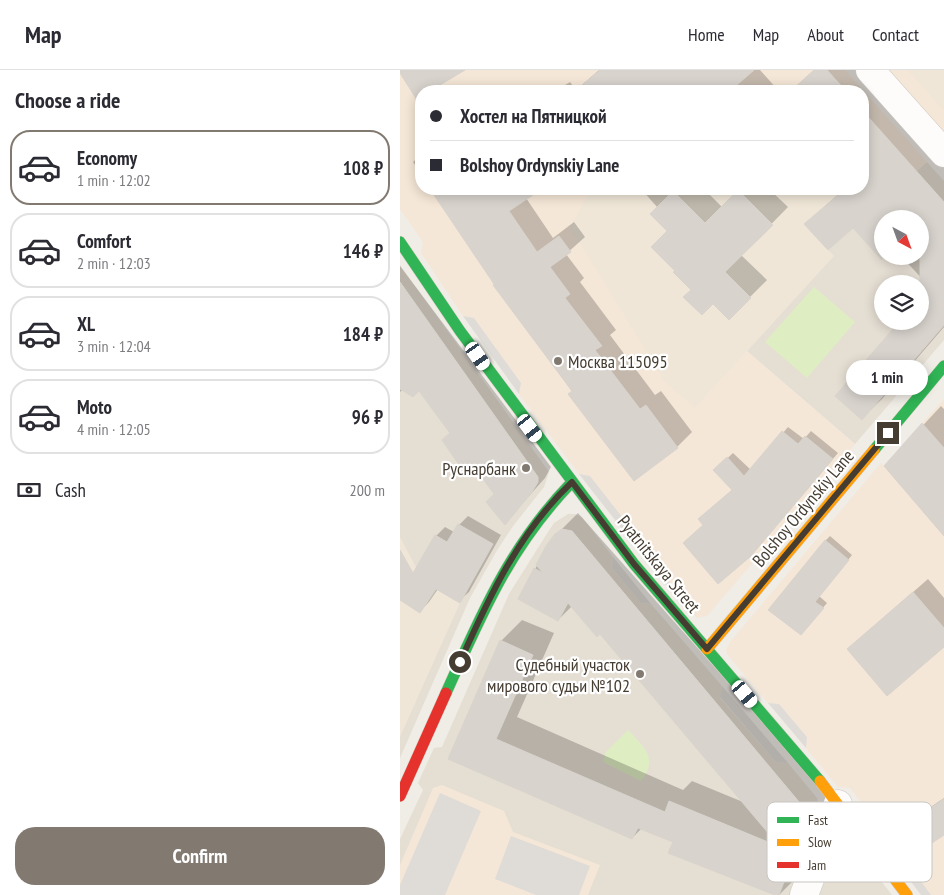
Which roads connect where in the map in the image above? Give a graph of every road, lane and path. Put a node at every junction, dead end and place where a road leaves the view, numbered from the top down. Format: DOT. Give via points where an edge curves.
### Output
graph roads {
  1 [pos="870,70"];
  2 [pos="944,153"];
  3 [pos="400,242"];
  4 [pos="944,366"];
  5 [pos="572,482"];
  6 [pos="707,649"];
  7 [pos="400,796"];
  8 [pos="836,802"];
  9 [pos="809,882"];
  10 [pos="897,882"];
  11 [pos="804,895"];
  12 [pos="907,895"];
  1 -- 2 [label="street"];
  3 -- 5 [label="street, Pyatnitskaya Street" via="460,331"];
  4 -- 6 [label="street, Bolshoy Ordynskiy Lane"];
  5 -- 6 [label="street, Pyatnitskaya Street" via="634,564"];
  5 -- 7 [label="street" via="542,513 491,592"];
  6 -- 8 [label="street, Pyatnitskaya Street"];
  9 -- 11 [label="street"];
  10 -- 12 [label="street, Pyatnitskaya Street"];
}
